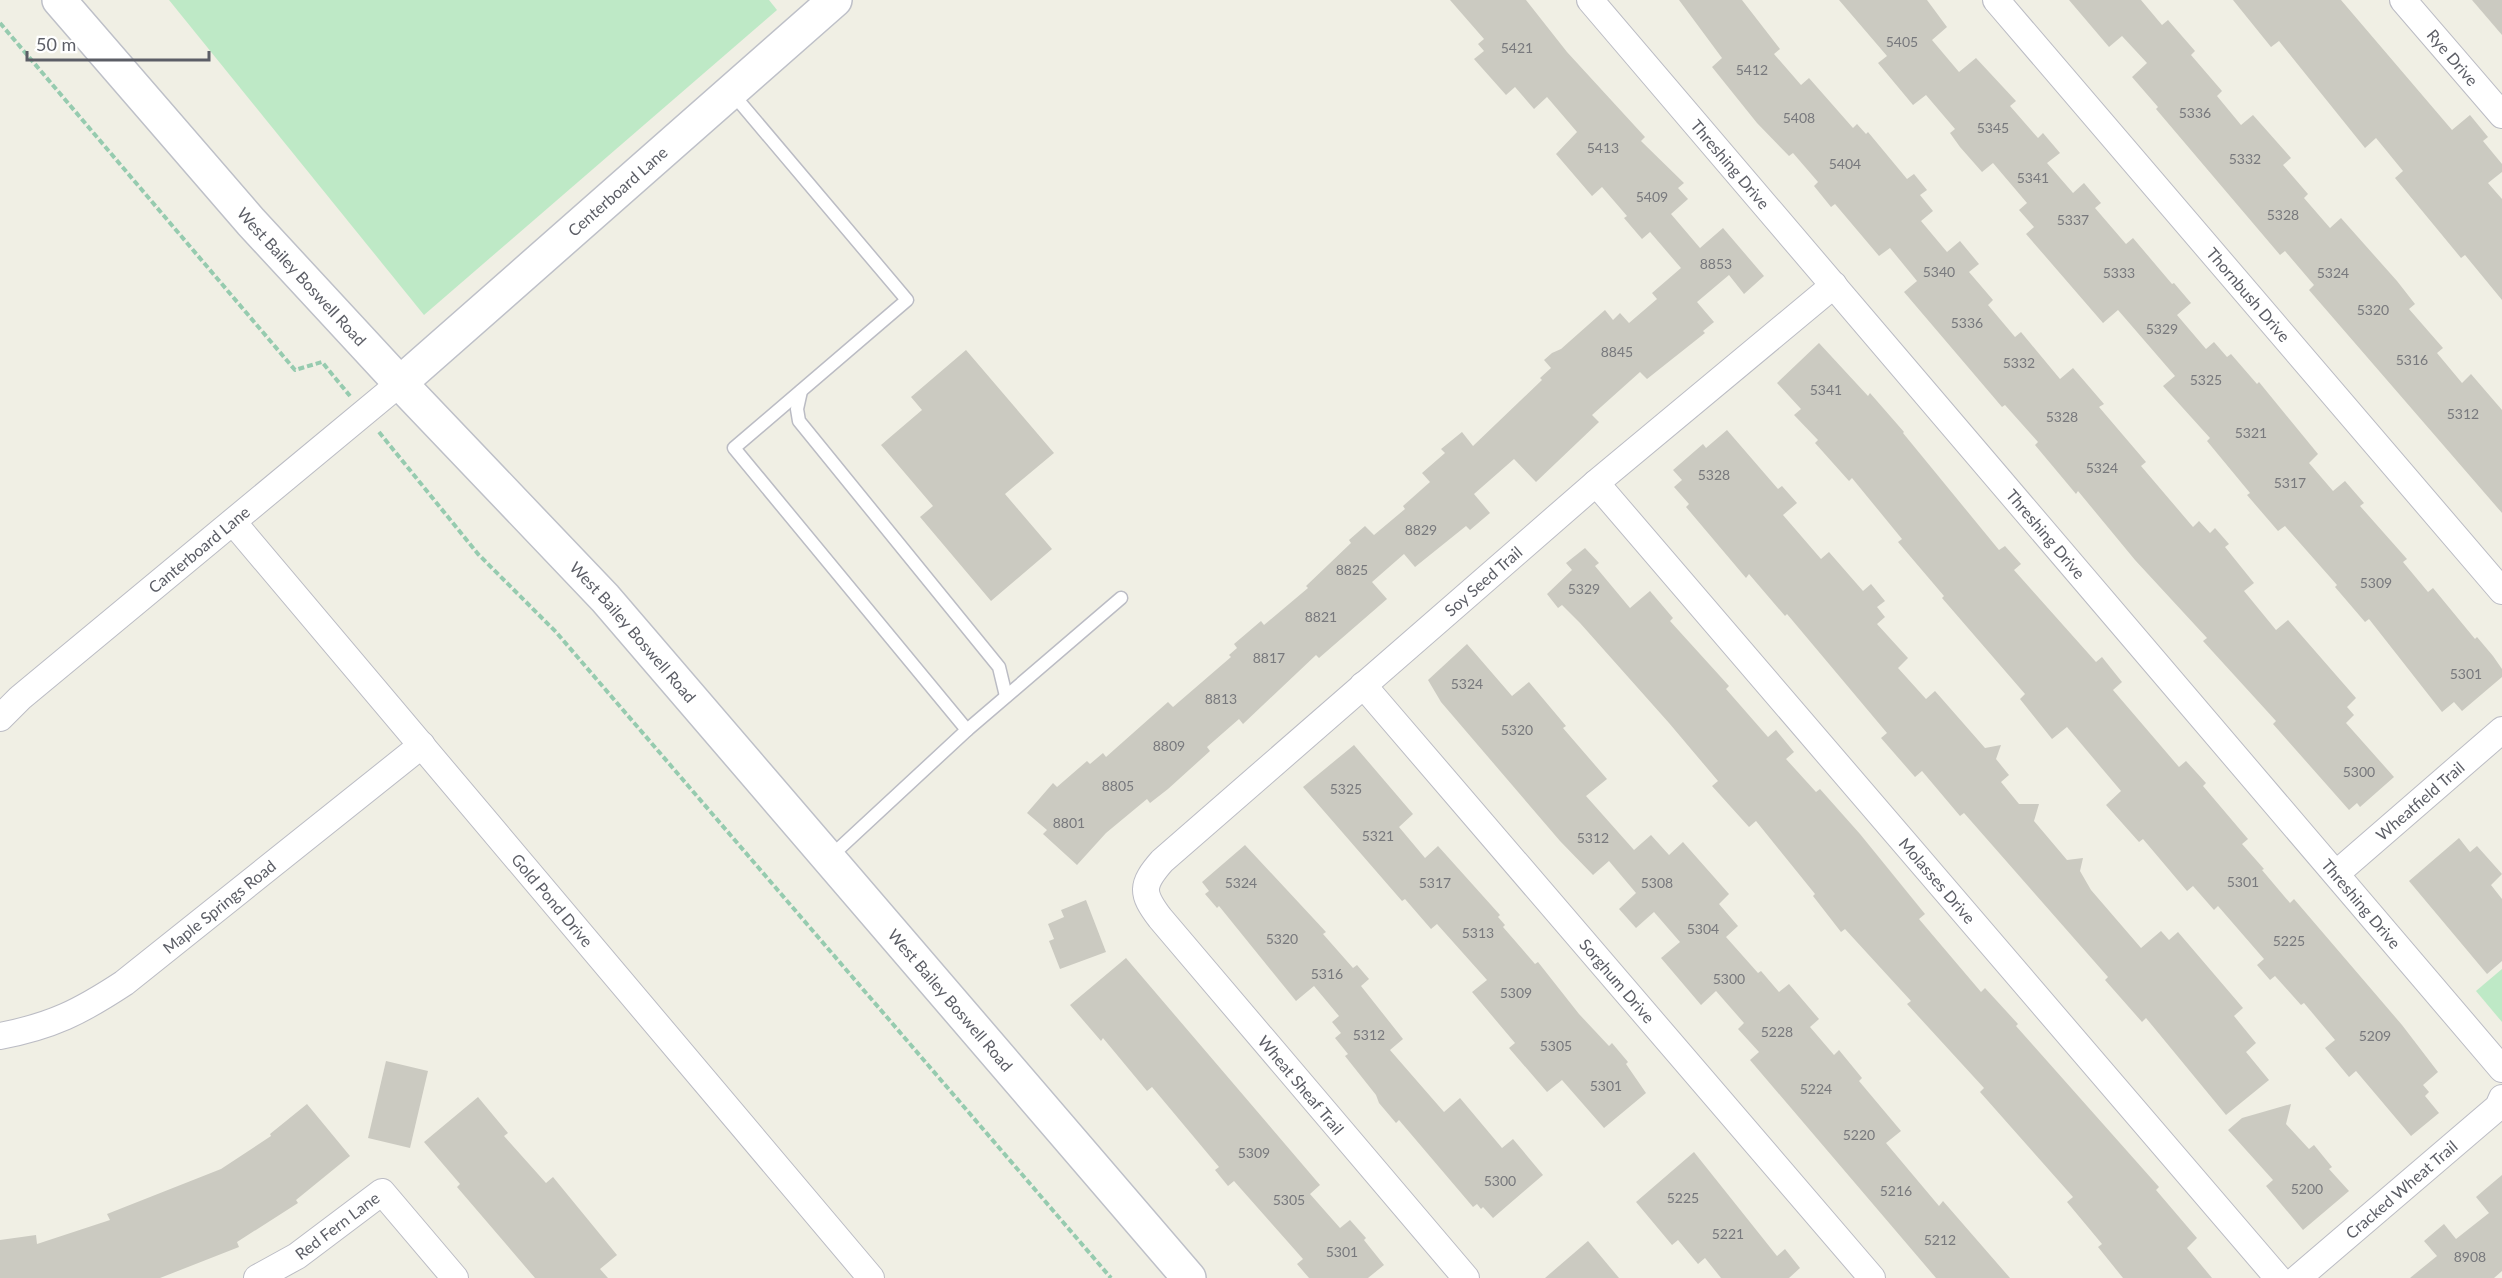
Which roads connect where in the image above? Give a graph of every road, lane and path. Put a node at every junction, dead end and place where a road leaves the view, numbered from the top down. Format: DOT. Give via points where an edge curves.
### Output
graph roads {
  1 [pos="59,0"];
  2 [pos="835,0"];
  3 [pos="1590,0"];
  4 [pos="1996,0"];
  5 [pos="2403,0"];
  6 [pos="0,23"];
  7 [pos="731,92"];
  8 [pos="2502,115"];
  9 [pos="1834,285"];
  10 [pos="400,383"];
  11 [pos="801,391"];
  12 [pos="363,413"];
  13 [pos="1596,483"];
  14 [pos="233,522"];
  15 [pos="2502,591"];
  16 [pos="1121,598"];
  17 [pos="1363,685"];
  18 [pos="1006,696"];
  19 [pos="0,718"];
  20 [pos="967,730"];
  21 [pos="2502,730"];
  22 [pos="422,745"];
  23 [pos="827,860"];
  24 [pos="2337,873"];
  25 [pos="1144,888"];
  26 [pos="0,1036"];
  27 [pos="2502,1069"];
  28 [pos="2502,1098"];
  29 [pos="1455,1274"];
  30 [pos="257,1278"];
  31 [pos="454,1278"];
  32 [pos="871,1278"];
  33 [pos="1111,1278"];
  34 [pos="1189,1278"];
  35 [pos="1872,1278"];
  36 [pos="2278,1278"];
  37 [pos="2298,1278"];
  1 -- 10 [label="main road, West Bailey Boswell Road" via="244,213"];
  2 -- 7 [label="main road, Centerboard Lane"];
  3 -- 9 [label="street, Threshing Drive"];
  4 -- 15 [label="street, Thornbush Drive"];
  5 -- 8 [label="street, Rye Drive"];
  6 -- 12 [label="path" via="295,370 322,362"];
  7 -- 10 [label="main road, Centerboard Lane"];
  7 -- 11 [label="lane" via="907,300"];
  9 -- 13 [label="street, Soy Seed Trail"];
  9 -- 24 [label="street, Threshing Drive"];
  10 -- 12 [label="street, Canterboard Lane"];
  10 -- 23 [label="main road, West Bailey Boswell Road" via="605,598"];
  11 -- 18 [label="lane" via="799,421 999,668"];
  11 -- 20 [label="lane" via="734,448"];
  12 -- 14 [label="street, Canterboard Lane"];
  12 -- 33 [label="path" via="477,554 556,632"];
  13 -- 17 [label="street, Soy Seed Trail"];
  13 -- 36 [label="street, Molasses Drive"];
  14 -- 19 [label="street, Canterboard Lane"];
  14 -- 22 [label="street, Gold Pond Drive"];
  16 -- 18 [label="lane"];
  17 -- 25 [label="street, Soy Seed Trail" via="1162,861"];
  17 -- 35 [label="street, Sorghum Drive"];
  18 -- 20 [label="lane"];
  20 -- 23 [label="lane"];
  21 -- 24 [label="street, Wheatfield Trail"];
  22 -- 26 [label="street, Maple Springs Road" via="124,982 83,1010 38,1028"];
  22 -- 32 [label="street, Gold Pond Drive"];
  23 -- 34 [label="main road, West Bailey Boswell Road"];
  24 -- 27 [label="street, Threshing Drive"];
  25 -- 29 [label="street, Wheat Sheaf Trail" via="1148,902 1160,918"];
  28 -- 37 [label="street, Cracked Wheat Trail" via="2498,1107"];
  30 -- 31 [label="street, Red Fern Lane" via="297,1256 382,1192"];
}
